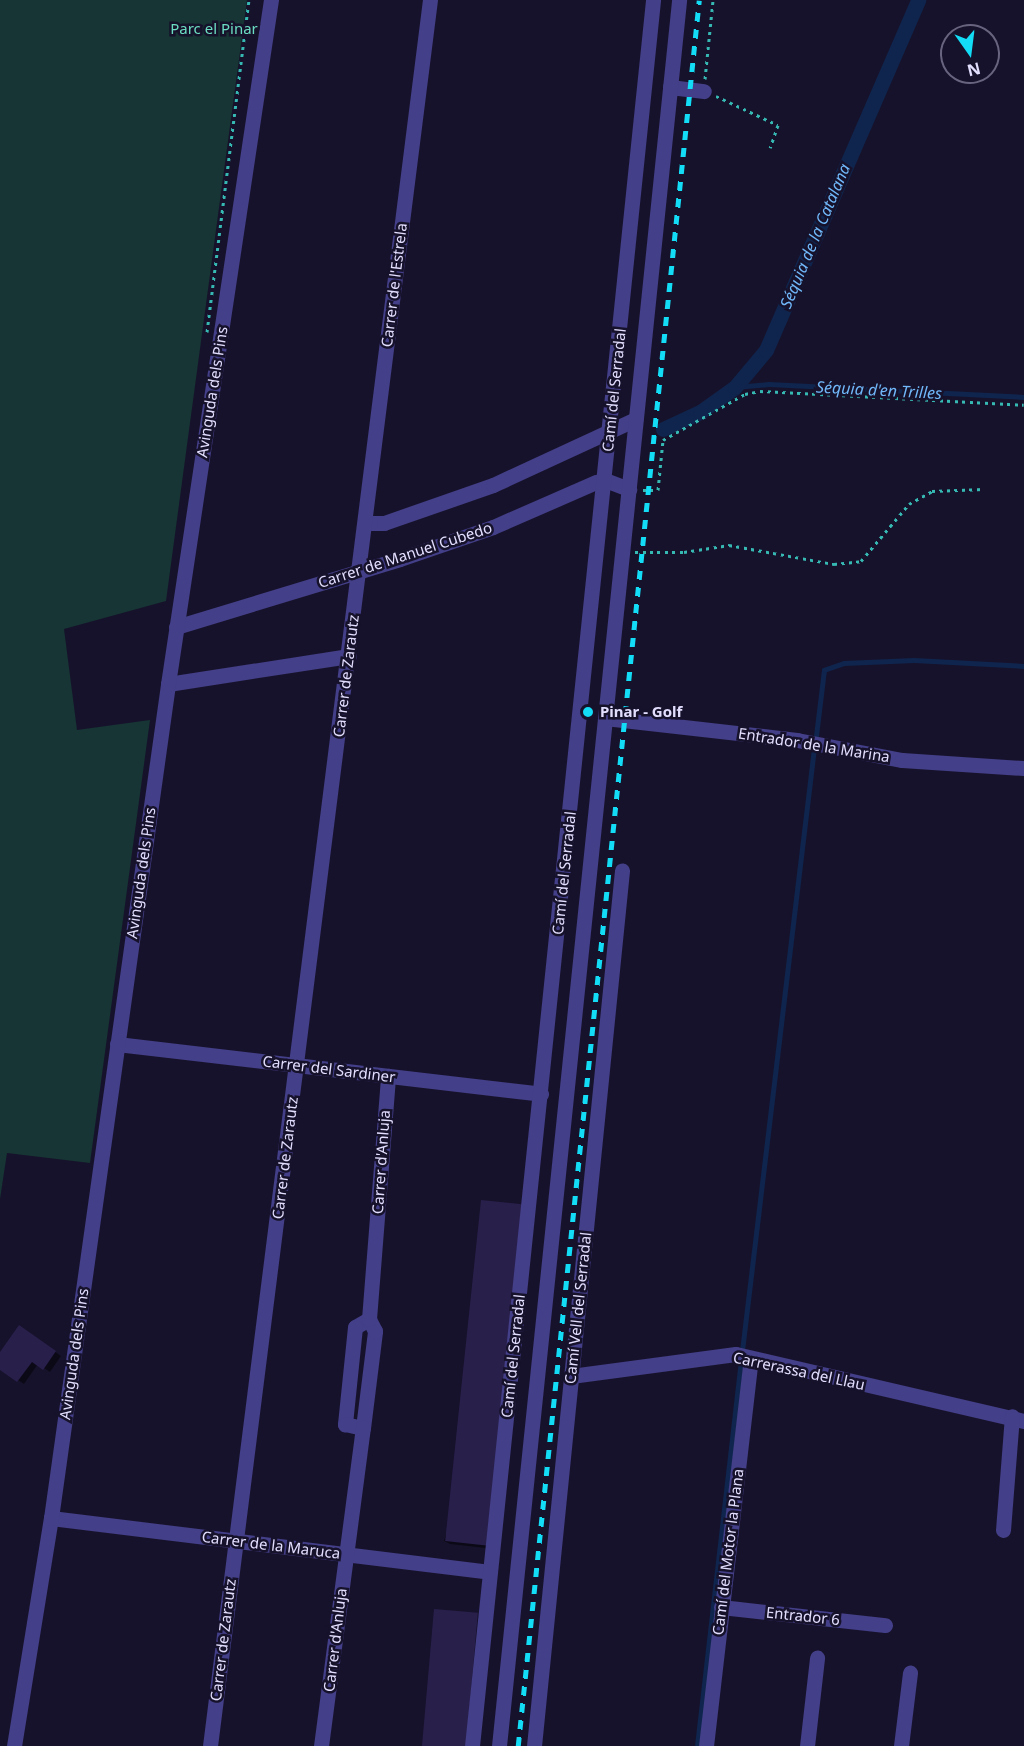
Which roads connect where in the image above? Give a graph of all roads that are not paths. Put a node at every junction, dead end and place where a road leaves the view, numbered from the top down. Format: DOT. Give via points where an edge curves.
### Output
graph roads {
  1 [pos="272,0"];
  2 [pos="430,0"];
  3 [pos="653,0"];
  4 [pos="679,0"];
  5 [pos="670,87"];
  6 [pos="704,91"];
  7 [pos="636,419"];
  8 [pos="610,432"];
  9 [pos="605,480"];
  10 [pos="629,489"];
  11 [pos="365,523"];
  12 [pos="359,571"];
  13 [pos="176,627"];
  14 [pos="349,656"];
  15 [pos="168,684"];
  16 [pos="605,718"];
  17 [pos="1024,768"];
  18 [pos="622,870"];
  19 [pos="117,1044"];
  20 [pos="297,1066"];
  21 [pos="388,1076"];
  22 [pos="540,1095"];
  23 [pos="751,1359"];
  24 [pos="571,1376"];
  25 [pos="1018,1418"];
  26 [pos="51,1518"];
  27 [pos="1003,1530"];
  28 [pos="236,1541"];
  29 [pos="346,1554"];
  30 [pos="490,1572"];
  31 [pos="721,1607"];
  32 [pos="885,1625"];
  33 [pos="817,1658"];
  34 [pos="910,1673"];
  35 [pos="14,1746"];
  36 [pos="210,1746"];
  37 [pos="321,1746"];
  38 [pos="472,1746"];
  39 [pos="499,1746"];
  40 [pos="534,1746"];
  41 [pos="706,1746"];
  42 [pos="807,1746"];
  43 [pos="901,1746"];
  1 -- 13 [label="street, Avinguda dels Pins"];
  2 -- 11 [label="street, Carrer de l'Estrela"];
  3 -- 8 [label="street, Camí del Serradal"];
  4 -- 5 [label="street, Camí del Serradal"];
  5 -- 6 [label="street"];
  5 -- 7 [label="street, Camí del Serradal"];
  7 -- 8 [label="street"];
  7 -- 10 [label="street, Camí del Serradal"];
  8 -- 9 [label="street, Camí del Serradal"];
  8 -- 11 [label="street" via="493,485 384,523"];
  9 -- 10 [label="street"];
  9 -- 12 [label="street, Carrer de Manuel Cubedo" via="493,527"];
  9 -- 22 [label="street, Camí del Serradal"];
  10 -- 16 [label="street, Camí del Serradal"];
  11 -- 12 [label="street, Carrer de l'Estrela"];
  12 -- 13 [label="street, Carrer de Manuel Cubedo"];
  12 -- 14 [label="street, Carrer de Zarautz"];
  13 -- 15 [label="street, Avinguda dels Pins"];
  14 -- 15 [label="street"];
  14 -- 20 [label="street, Carrer de Zarautz"];
  15 -- 19 [label="street, Avinguda dels Pins"];
  16 -- 17 [label="street, Entrador de la Marina" via="798,740 902,760"];
  16 -- 39 [label="street, Camí del Serradal"];
  18 -- 24 [label="street, Camí Vell del Serradal"];
  19 -- 20 [label="street, Carrer del Sardiner"];
  19 -- 26 [label="street, Avinguda dels Pins"];
  20 -- 21 [label="street, Carrer del Sardiner"];
  20 -- 28 [label="street, Carrer de Zarautz"];
  21 -- 22 [label="street, Carrer del Sardiner"];
  21 -- 29 [label="street, Carrer d'Anluja" via="369,1319 355,1327 345,1424 363,1428"];
  22 -- 30 [label="street, Camí del Serradal"];
  23 -- 24 [label="street, Carrerassa del Llau" via="735,1354"];
  23 -- 25 [label="street, Carrerassa del Llau"];
  23 -- 31 [label="street, Camí del Motor la Plana"];
  24 -- 40 [label="street, Camí Vell del Serradal"];
  25 -- 27 [label="street"];
  26 -- 28 [label="street, Carrer de la Maruca"];
  26 -- 35 [label="street, Avinguda dels Pins"];
  28 -- 29 [label="street, Carrer de la Maruca"];
  28 -- 36 [label="street, Carrer de Zarautz"];
  29 -- 30 [label="street, Carrer de la Maruca"];
  29 -- 37 [label="street, Carrer d'Anluja"];
  30 -- 38 [label="street, Camí del Serradal"];
  31 -- 32 [label="street, Entrador 6"];
  31 -- 41 [label="street, Camí del Motor la Plana"];
  33 -- 42 [label="street"];
  34 -- 43 [label="street"];
}
